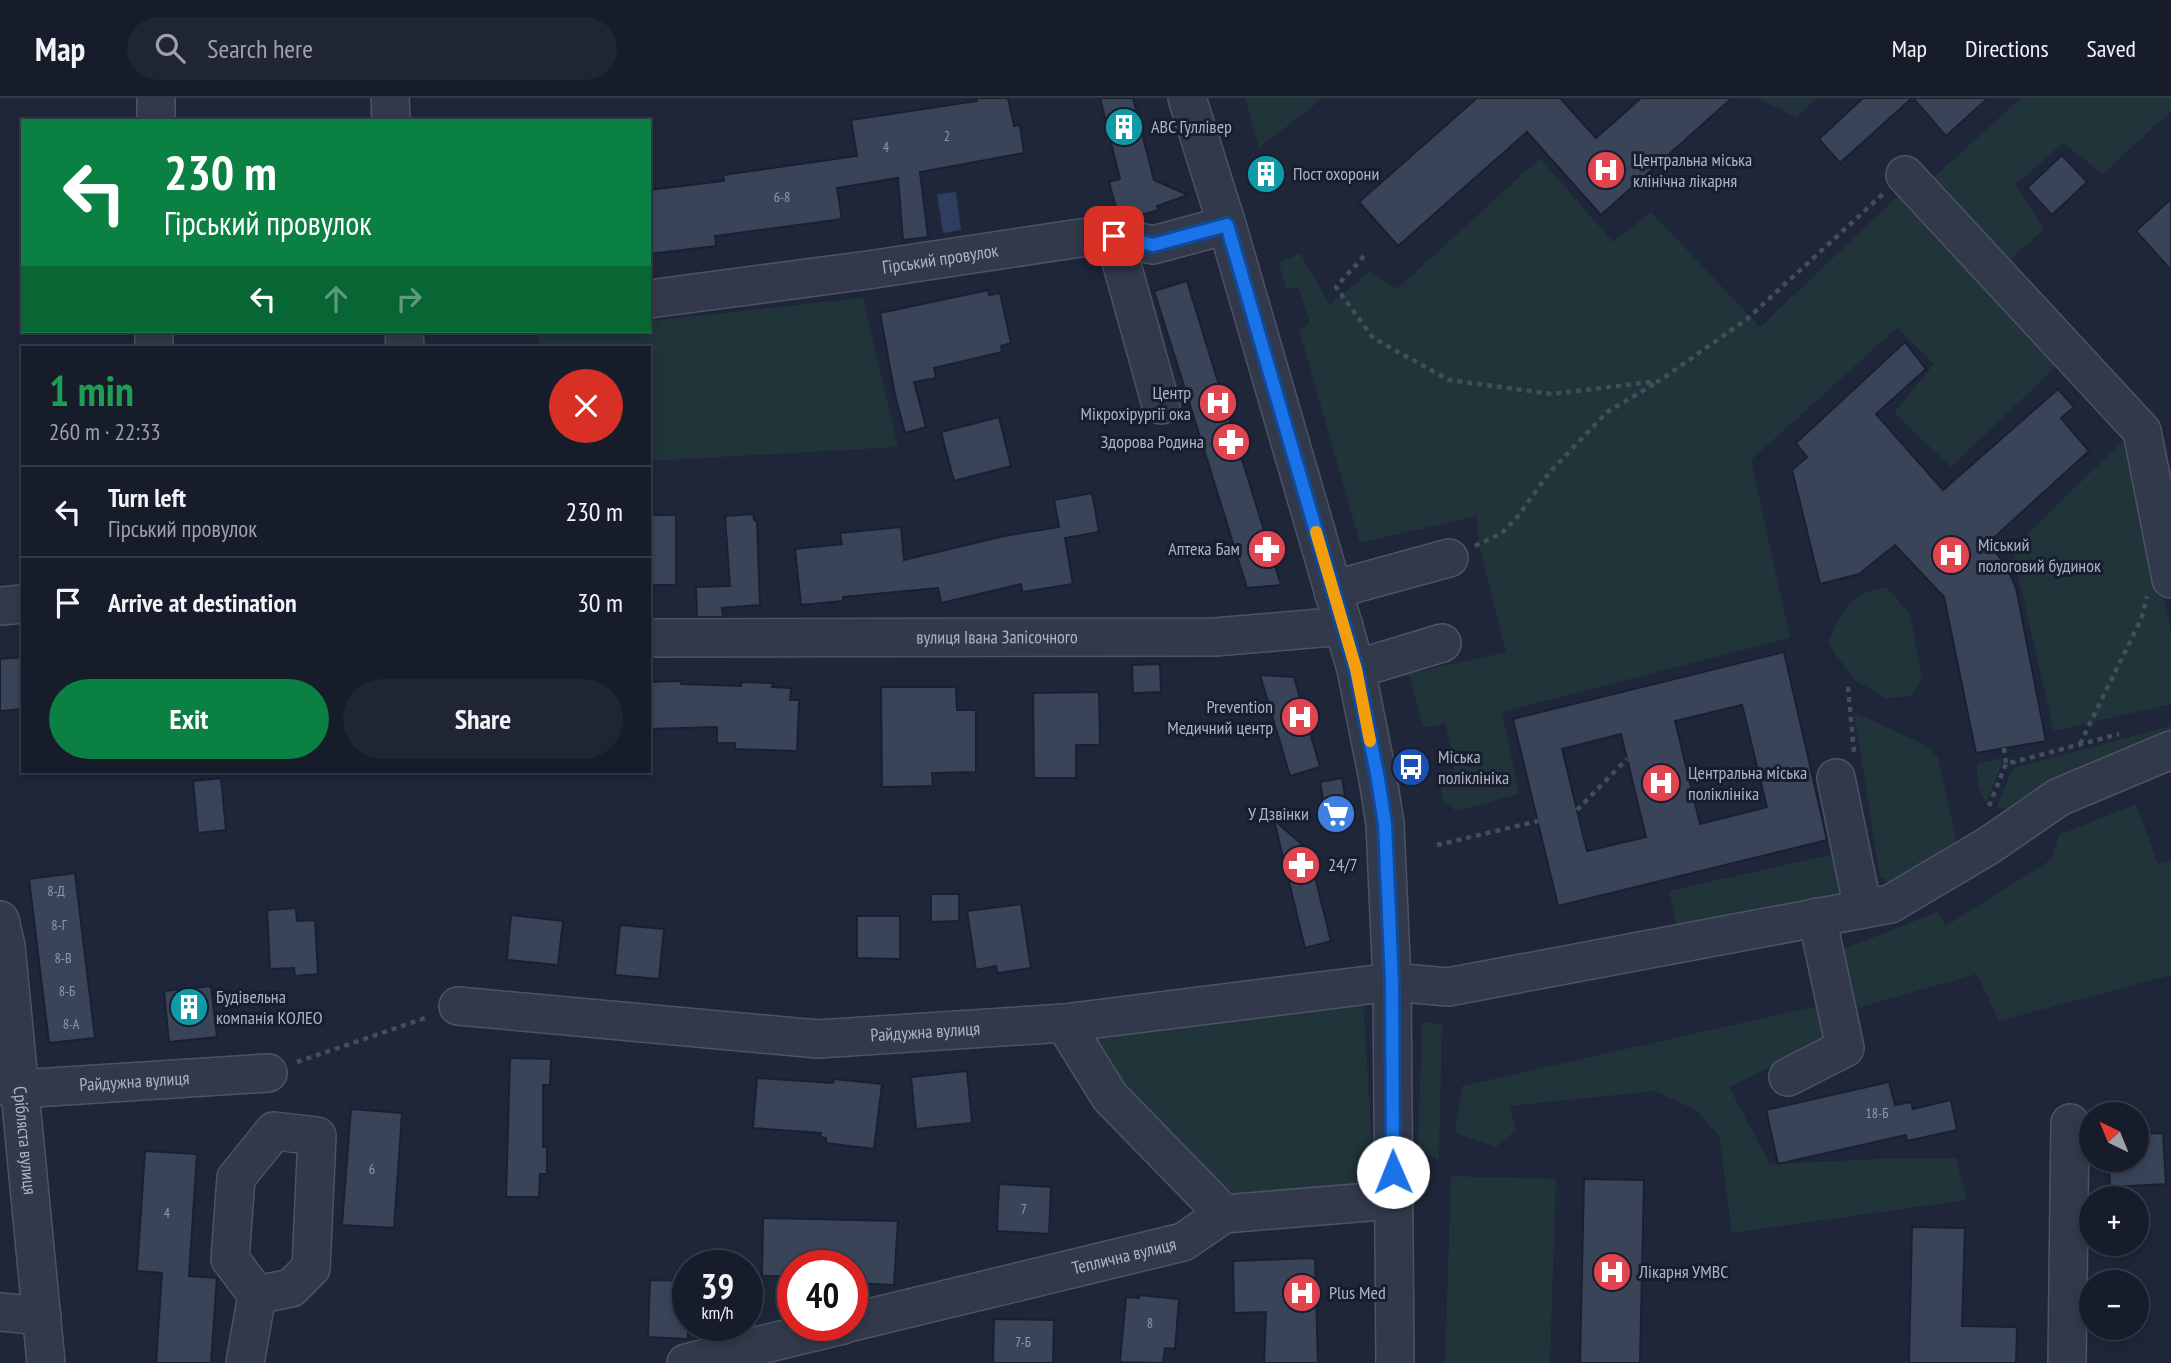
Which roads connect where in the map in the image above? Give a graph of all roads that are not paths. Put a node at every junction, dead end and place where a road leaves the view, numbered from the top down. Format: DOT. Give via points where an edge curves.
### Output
graph roads {
  1 [pos="156,98"];
  2 [pos="390,98"];
  3 [pos="1187,98"];
  4 [pos="156,119"];
  5 [pos="391,119"];
  6 [pos="1905,175"];
  7 [pos="1227,225"];
  8 [pos="1114,236"];
  9 [pos="651,299"];
  10 [pos="1161,405"];
  11 [pos="1450,558"];
  12 [pos="2159,586"];
  13 [pos="21,604"];
  14 [pos="0,606"];
  15 [pos="1338,609"];
  16 [pos="651,638"];
  17 [pos="1442,643"];
  18 [pos="1356,669"];
  19 [pos="2171,750"];
  20 [pos="1836,778"];
  21 [pos="1863,909"];
  22 [pos="1817,917"];
  23 [pos="0,920"];
  24 [pos="1392,982"];
  25 [pos="458,1006"];
  26 [pos="1064,1023"];
  27 [pos="268,1073"];
  28 [pos="1788,1077"];
  29 [pos="10,1087"];
  30 [pos="2070,1123"];
  31 [pos="1393,1200"];
  32 [pos="1224,1214"];
  33 [pos="257,1295"];
  34 [pos="0,1312"];
  35 [pos="42,1316"];
  36 [pos="868,1318"];
  37 [pos="777,1341"];
  38 [pos="47,1363"];
  39 [pos="245,1363"];
  40 [pos="685,1363"];
  41 [pos="1395,1363"];
  42 [pos="2067,1363"];
  1 -- 4 [label="street"];
  2 -- 5 [label="street"];
  3 -- 7 [label="street"];
  6 -- 12 [label="street" via="2142,431"];
  7 -- 8 [label="street, Гірський провулок" via="1153,245"];
  7 -- 15 [label="street"];
  8 -- 9 [label="street, Гірський провулок"];
  8 -- 10 [label="street"];
  11 -- 15 [label="street, вулиця Івана Запісочного" via="1354,584"];
  13 -- 14 [label="street"];
  15 -- 16 [label="street, вулиця Івана Запісочного" via="1215,637"];
  15 -- 18 [label="street"];
  17 -- 18 [label="street"];
  18 -- 24 [label="street" via="1385,824"];
  19 -- 21 [label="street, Райдужна вулиця" via="2059,797 1890,904"];
  20 -- 21 [label="street"];
  21 -- 22 [label="street, Райдужна вулиця"];
  22 -- 24 [label="street, Райдужна вулиця" via="1448,987"];
  22 -- 28 [label="street" via="1845,1048"];
  23 -- 29 [label="street, Срібляста вулиця" via="6,946"];
  24 -- 26 [label="street, Райдужна вулиця"];
  24 -- 31 [label="street"];
  25 -- 26 [label="street, Райдужна вулиця" via="818,1039"];
  26 -- 32 [label="street" via="1110,1097"];
  27 -- 29 [label="street, Райдужна вулиця"];
  29 -- 35 [label="street, Срібляста вулиця"];
  30 -- 42 [label="street"];
  31 -- 32 [label="street, Теплична вулиця"];
  31 -- 41 [label="street"];
  32 -- 36 [label="street, Теплична вулиця" via="1183,1242"];
  33 -- 39 [label="street"];
  34 -- 35 [label="street"];
  35 -- 38 [label="street, Срібляста вулиця"];
  37 -- 40 [label="street"];
}
